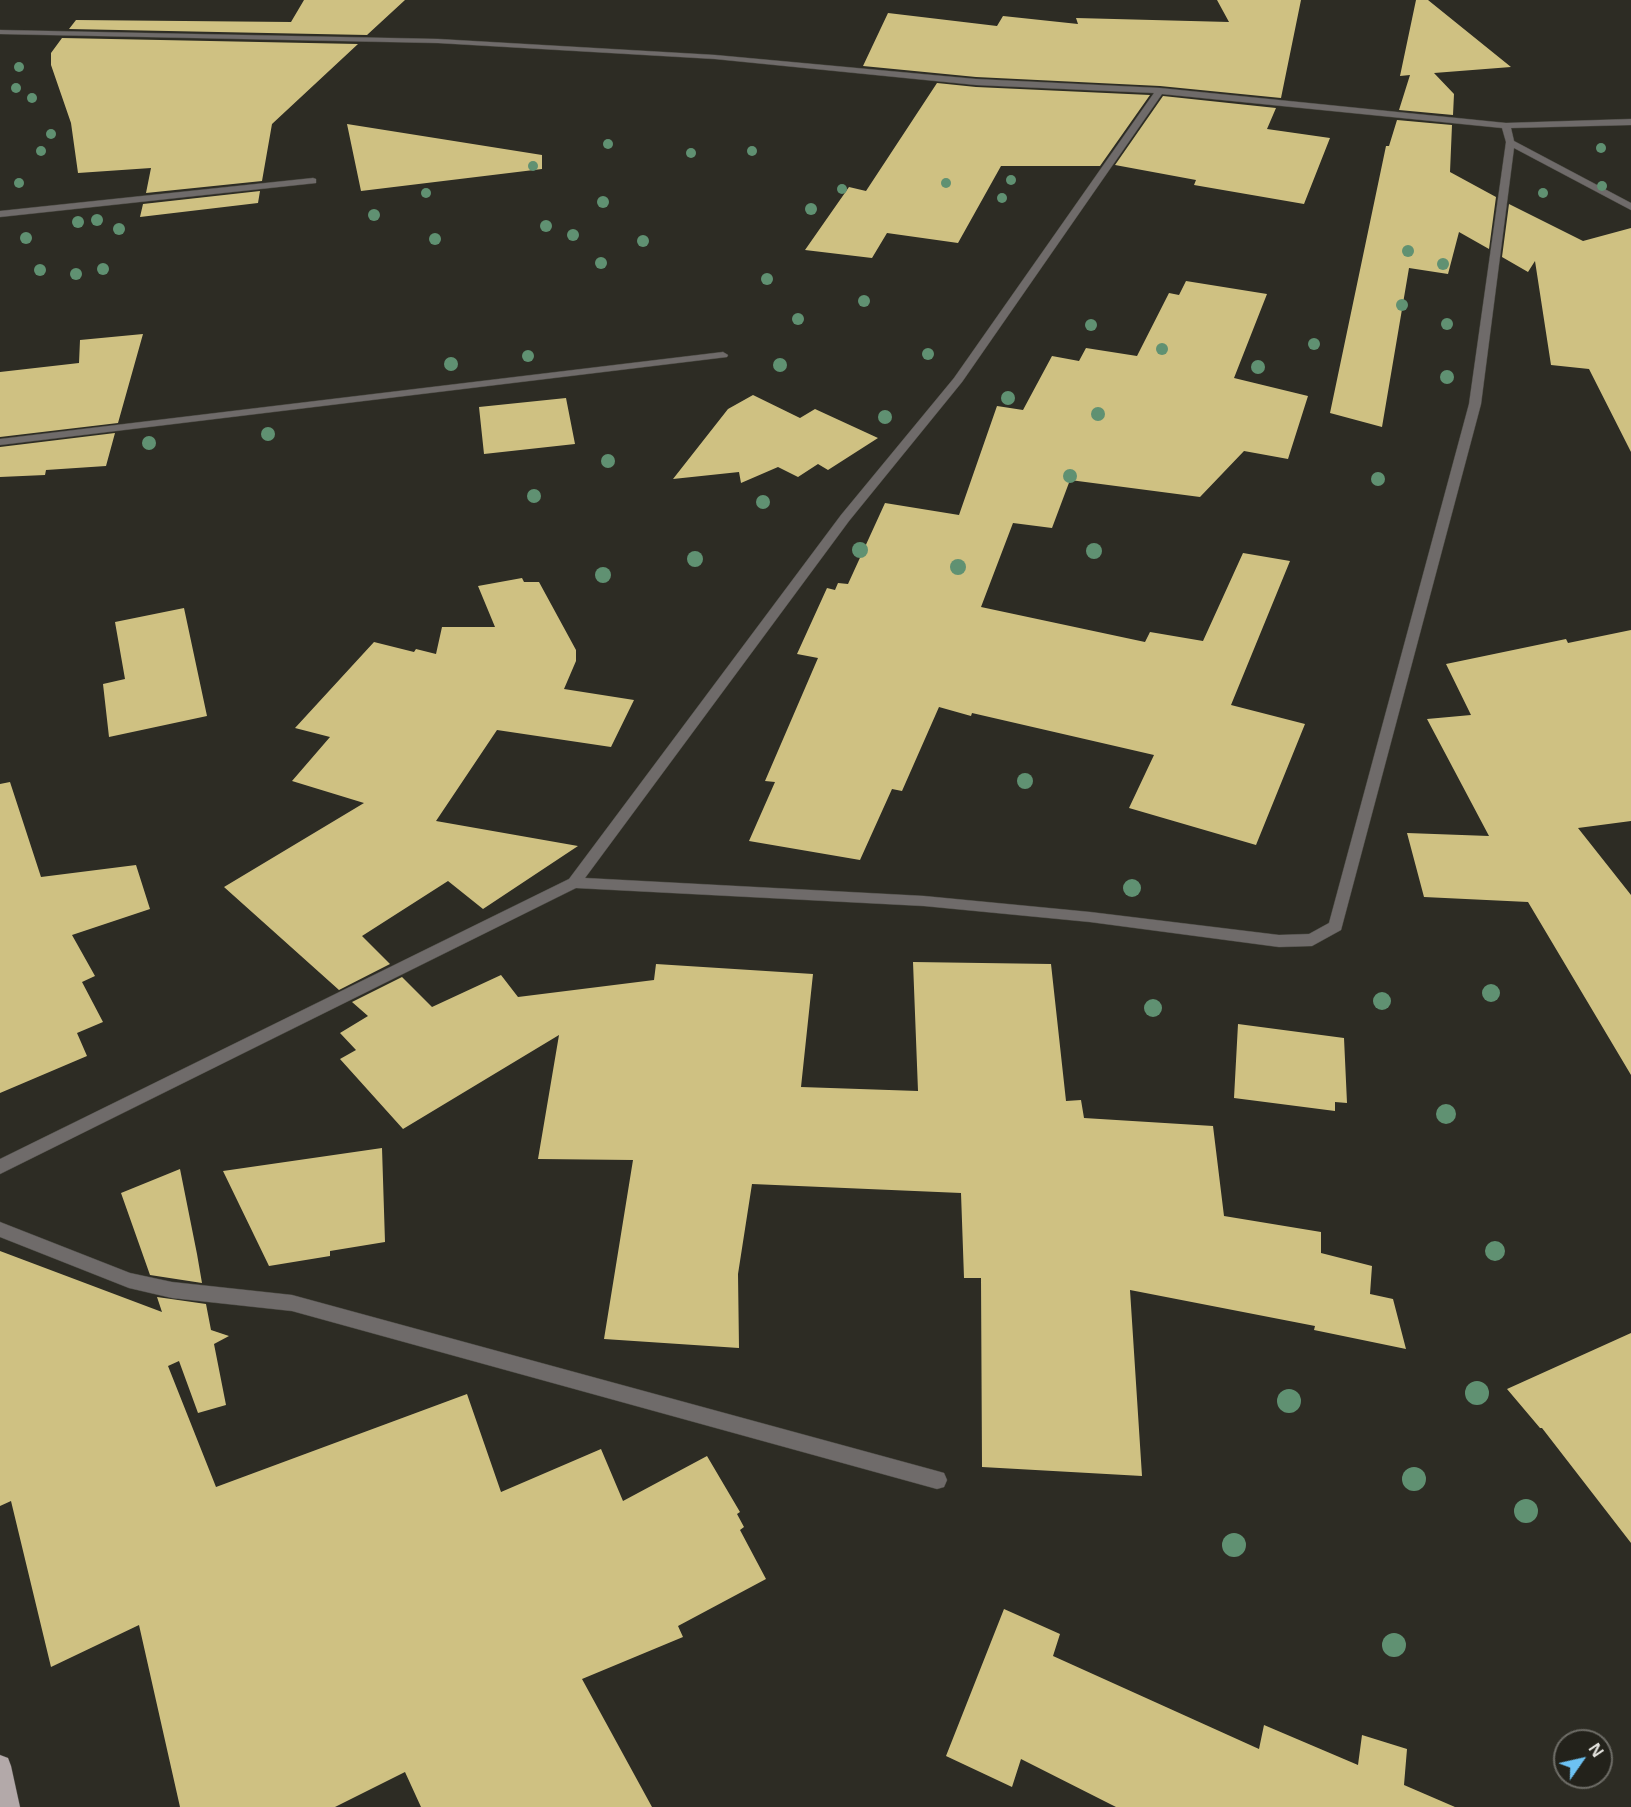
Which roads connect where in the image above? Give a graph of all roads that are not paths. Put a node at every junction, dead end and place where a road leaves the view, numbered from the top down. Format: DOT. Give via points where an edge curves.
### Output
graph roads {
  1 [pos="0,32"];
  2 [pos="1160,91"];
  3 [pos="1631,122"];
  4 [pos="1506,126"];
  5 [pos="1510,142"];
  6 [pos="313,180"];
  7 [pos="1631,207"];
  8 [pos="0,214"];
  9 [pos="723,356"];
  10 [pos="0,442"];
  11 [pos="574,883"];
  12 [pos="0,1167"];
  13 [pos="0,1229"];
  14 [pos="937,1480"];
  15 [pos="0,1766"];
  16 [pos="9,1807"];
  1 -- 2 [label="street" via="438,41 715,57 976,82"];
  2 -- 4 [label="street"];
  2 -- 11 [label="street" via="958,380 845,518"];
  3 -- 4 [label="street"];
  4 -- 5 [label="street"];
  5 -- 7 [label="street"];
  5 -- 11 [label="street" via="1475,404 1336,926 1312,940 1279,941 1090,916 924,901"];
  6 -- 8 [label="street"];
  9 -- 10 [label="street"];
  11 -- 12 [label="street"];
  13 -- 14 [label="street" via="129,1280 172,1290 292,1303"];
  15 -- 16 [label="main road"];
}
